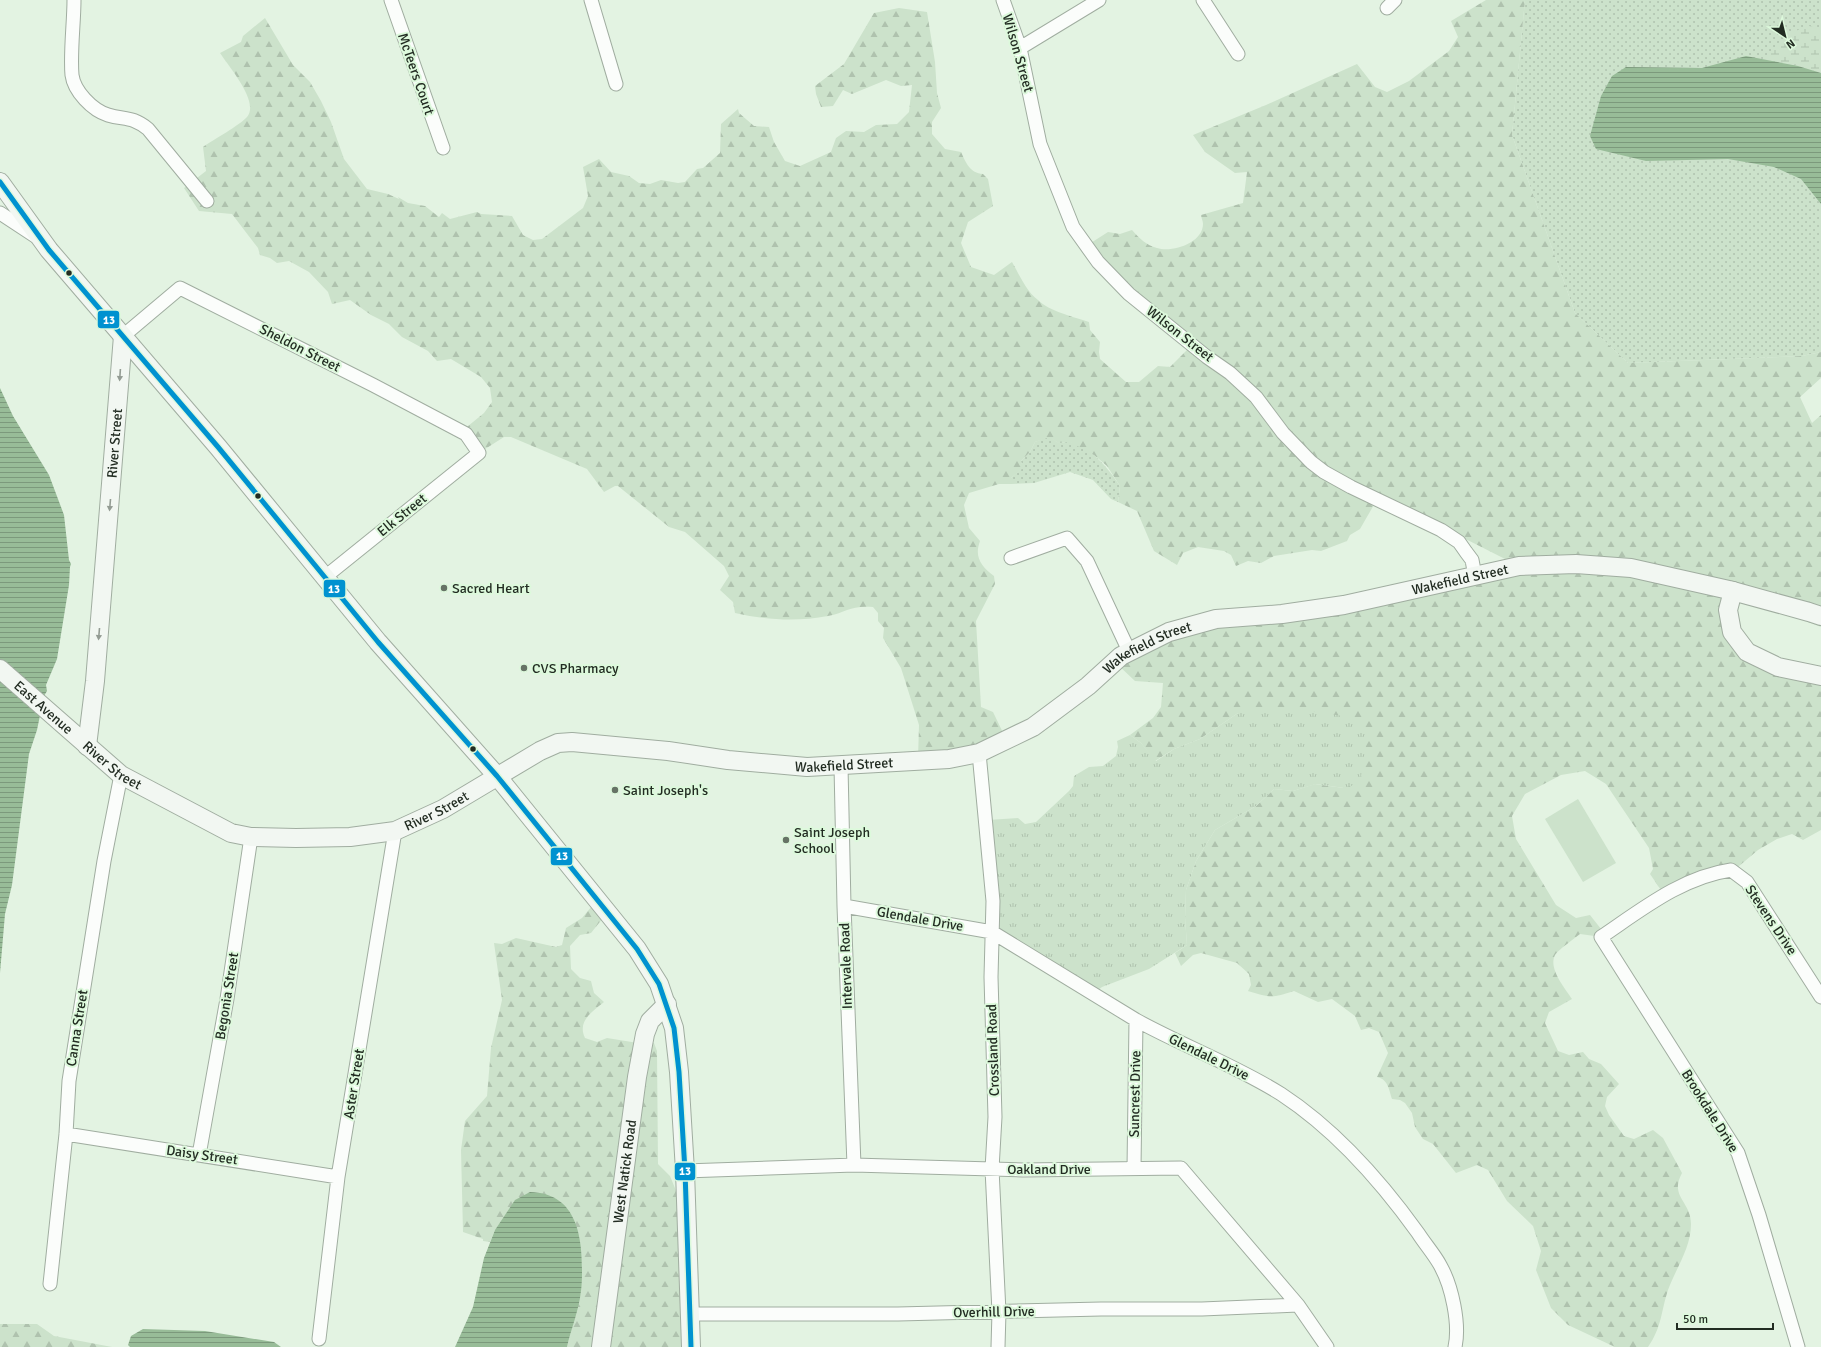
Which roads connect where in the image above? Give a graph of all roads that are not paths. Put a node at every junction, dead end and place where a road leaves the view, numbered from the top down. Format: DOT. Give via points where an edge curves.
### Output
graph roads {
  1 [pos="74,0"];
  2 [pos="391,0"];
  3 [pos="591,0"];
  4 [pos="1003,0"];
  5 [pos="1099,0"];
  6 [pos="1203,0"];
  7 [pos="1020,48"];
  8 [pos="1238,54"];
  9 [pos="616,84"];
  10 [pos="443,148"];
  11 [pos="0,182"];
  12 [pos="207,201"];
  13 [pos="0,213"];
  14 [pos="42,240"];
  15 [pos="123,336"];
  16 [pos="479,453"];
  17 [pos="1011,558"];
  18 [pos="1475,576"];
  19 [pos="325,577"];
  20 [pos="1733,591"];
  21 [pos="1821,616"];
  22 [pos="1129,651"];
  23 [pos="0,669"];
  24 [pos="1821,676"];
  25 [pos="87,746"];
  26 [pos="979,753"];
  27 [pos="841,766"];
  28 [pos="121,775"];
  29 [pos="497,776"];
  30 [pos="395,831"];
  31 [pos="252,838"];
  32 [pos="844,906"];
  33 [pos="992,932"];
  34 [pos="1601,937"];
  35 [pos="1821,997"];
  36 [pos="667,1004"];
  37 [pos="1136,1020"];
  38 [pos="66,1134"];
  39 [pos="199,1155"];
  40 [pos="854,1165"];
  41 [pos="1134,1168"];
  42 [pos="992,1169"];
  43 [pos="685,1171"];
  44 [pos="338,1177"];
  45 [pos="50,1284"];
  46 [pos="1298,1305"];
  47 [pos="999,1312"];
  48 [pos="690,1314"];
  49 [pos="319,1339"];
  50 [pos="601,1347"];
  51 [pos="691,1347"];
  52 [pos="998,1347"];
  53 [pos="1327,1347"];
  54 [pos="1455,1347"];
  55 [pos="1798,1347"];
  1 -- 12 [label="street" via="72,75 77,88 98,110 108,115 129,118 148,129"];
  2 -- 10 [label="street, McTeers Court"];
  3 -- 9 [label="street"];
  4 -- 7 [label="street, Wilson Street"];
  5 -- 7 [label="street"];
  6 -- 8 [label="street"];
  7 -- 18 [label="street, Wilson Street" via="1040,144 1073,227 1098,262 1129,294 1230,373 1256,397 1283,433 1311,462 1351,487 1441,530 1463,547 1472,560"];
  11 -- 14 [label="main road"];
  13 -- 14 [label="street"];
  14 -- 15 [label="main road"];
  15 -- 16 [label="street, Sheldon Street" via="180,288 466,434"];
  15 -- 19 [label="main road"];
  15 -- 25 [label="main road, River Street, one-way" via="96,673"];
  16 -- 19 [label="street, Elk Street"];
  17 -- 22 [label="street" via="1067,538 1087,561"];
  18 -- 20 [label="main road, Wakefield Street" via="1519,566 1608,565 1666,575"];
  18 -- 22 [label="main road, Wakefield Street" via="1318,610 1216,619 1169,632"];
  19 -- 29 [label="main road" via="378,642"];
  20 -- 21 [label="main road, Wakefield Street"];
  20 -- 24 [label="main road" via="1728,610 1732,632 1747,652 1778,667"];
  22 -- 26 [label="main road, Wakefield Street" via="1052,715 1032,728"];
  23 -- 25 [label="main road, East Avenue"];
  25 -- 28 [label="main road, River Street"];
  26 -- 27 [label="main road, Wakefield Street" via="948,759"];
  26 -- 33 [label="street, Crossland Road" via="993,901"];
  27 -- 29 [label="main road, Wakefield Street" via="728,760 662,750 572,742 558,743 540,751"];
  27 -- 32 [label="street, Intervale Road"];
  28 -- 31 [label="main road, River Street" via="232,833"];
  28 -- 38 [label="street, Canna Street" via="104,861 69,1081"];
  29 -- 30 [label="main road, River Street" via="443,809"];
  29 -- 36 [label="main road" via="637,949 659,984"];
  30 -- 31 [label="main road, River Street" via="350,837"];
  30 -- 44 [label="street, Aster Street"];
  31 -- 39 [label="street, Begonia Street"];
  32 -- 33 [label="street, Glendale Drive"];
  32 -- 40 [label="street, Intervale Road"];
  33 -- 37 [label="street, Glendale Drive"];
  33 -- 42 [label="street, Crossland Road" via="995,1117"];
  34 -- 35 [label="street, Stevens Drive" via="1670,892 1710,874 1731,870 1747,882"];
  34 -- 55 [label="street, Brookdale Drive" via="1738,1153"];
  36 -- 43 [label="main road" via="674,1028 680,1072"];
  36 -- 50 [label="main road, West Natick Road" via="650,1021 645,1034"];
  37 -- 41 [label="street, Suncrest Drive"];
  37 -- 54 [label="street, Glendale Drive" via="1282,1095 1307,1113 1382,1183 1440,1265 1448,1283 1455,1311"];
  38 -- 39 [label="street, Daisy Street"];
  38 -- 45 [label="street, Canna Street"];
  39 -- 44 [label="street, Daisy Street"];
  40 -- 42 [label="street, Oakland Drive"];
  40 -- 43 [label="street, Oakland Drive"];
  41 -- 42 [label="street, Oakland Drive"];
  41 -- 46 [label="street, Oakland Drive" via="1181,1168"];
  42 -- 47 [label="street, Crossland Road"];
  43 -- 48 [label="main road"];
  44 -- 49 [label="street, Aster Street"];
  46 -- 47 [label="street, Overhill Drive"];
  46 -- 53 [label="street, Oakland Drive"];
  47 -- 48 [label="street, Overhill Drive"];
  47 -- 52 [label="street, Crossland Road"];
  48 -- 51 [label="main road"];
}
